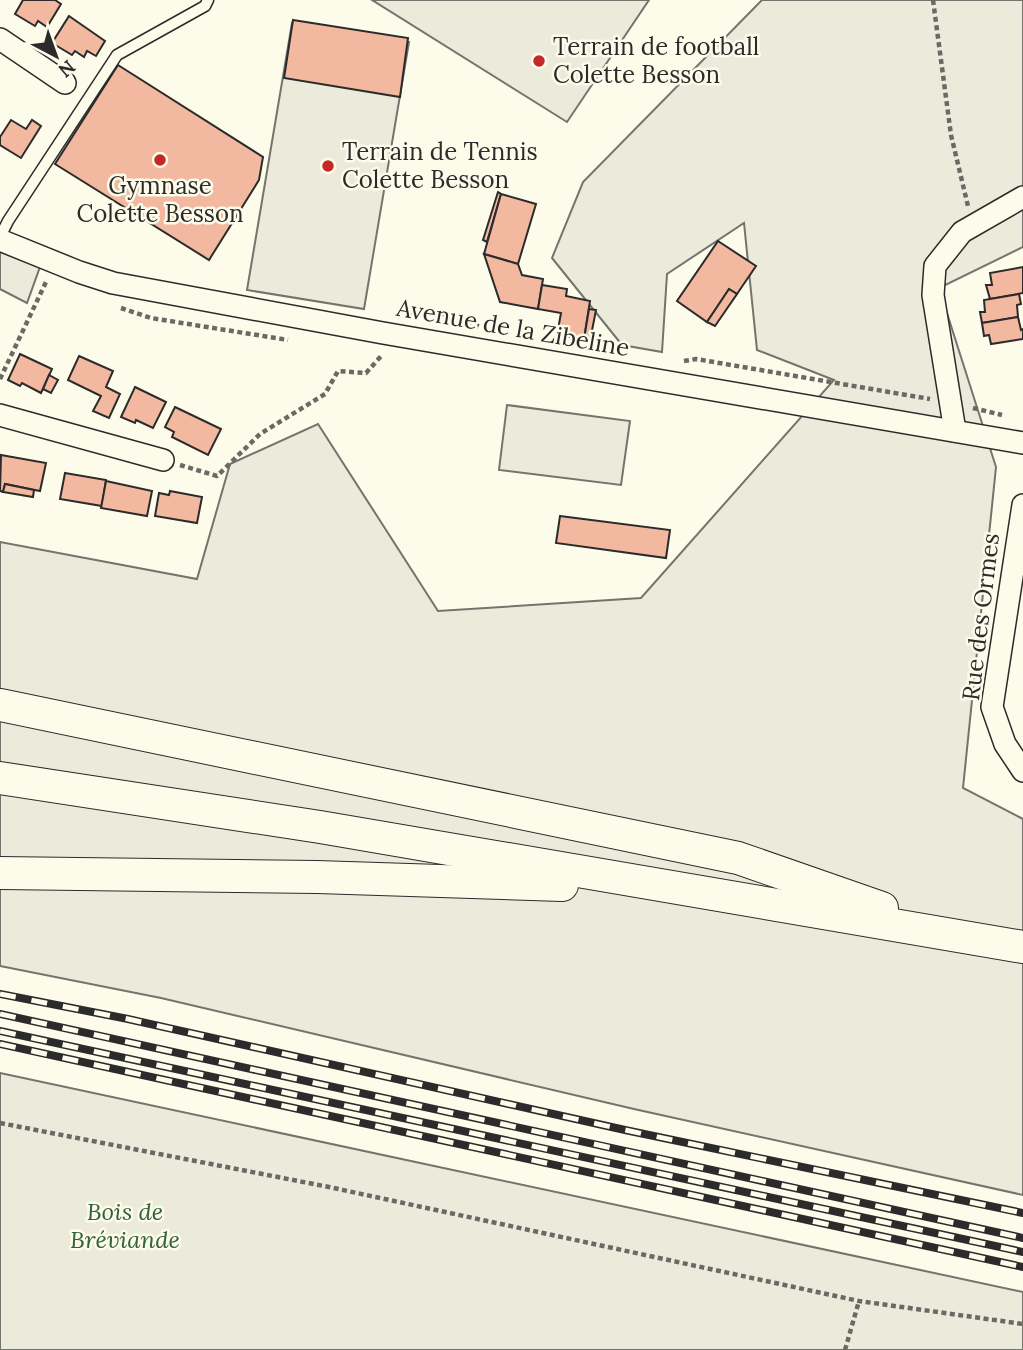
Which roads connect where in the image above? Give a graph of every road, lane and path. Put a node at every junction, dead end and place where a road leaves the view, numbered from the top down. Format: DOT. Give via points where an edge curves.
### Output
graph roads {
  1 [pos="208,0"];
  2 [pos="933,0"];
  3 [pos="0,39"];
  4 [pos="65,83"];
  5 [pos="1023,197"];
  6 [pos="973,226"];
  7 [pos="0,238"];
  8 [pos="47,280"];
  9 [pos="386,351"];
  10 [pos="0,379"];
  11 [pos="949,401"];
  12 [pos="0,415"];
  13 [pos="1011,418"];
  14 [pos="955,431"];
  15 [pos="1023,443"];
  16 [pos="163,460"];
  17 [pos="1023,505"];
  18 [pos="1013,626"];
  19 [pos="0,705"];
  20 [pos="1023,771"];
  21 [pos="0,778"];
  22 [pos="0,873"];
  23 [pos="679,888"];
  24 [pos="969,938"];
  25 [pos="1023,947"];
  26 [pos="0,1123"];
  27 [pos="859,1301"];
  28 [pos="1023,1324"];
  29 [pos="845,1350"];
  1 -- 7 [label="lane" via="205,6 117,55"];
  2 -- 6 [label="path" via="951,135"];
  3 -- 4 [label="street"];
  5 -- 6 [label="street"];
  6 -- 11 [label="street" via="962,232 935,266 933,295"];
  7 -- 14 [label="street, Avenue de la Zibeline" via="113,283"];
  8 -- 10 [label="path"];
  9 -- 16 [label="path" via="366,373 338,371 325,394 260,434 217,476"];
  11 -- 13 [label="path"];
  11 -- 14 [label="street"];
  12 -- 16 [label="street"];
  14 -- 15 [label="street, Avenue de la Zibeline"];
  17 -- 18 [label="street, Rue des Ormes"];
  18 -- 20 [label="street, Rue des Ormes" via="992,708 1005,744"];
  19 -- 24 [label="main road" via="737,858"];
  21 -- 23 [label="main road"];
  22 -- 23 [label="main road"];
  23 -- 24 [label="main road"];
  24 -- 25 [label="main road"];
  26 -- 27 [label="path" via="329,1187"];
  27 -- 28 [label="path"];
  27 -- 29 [label="path"];
}
